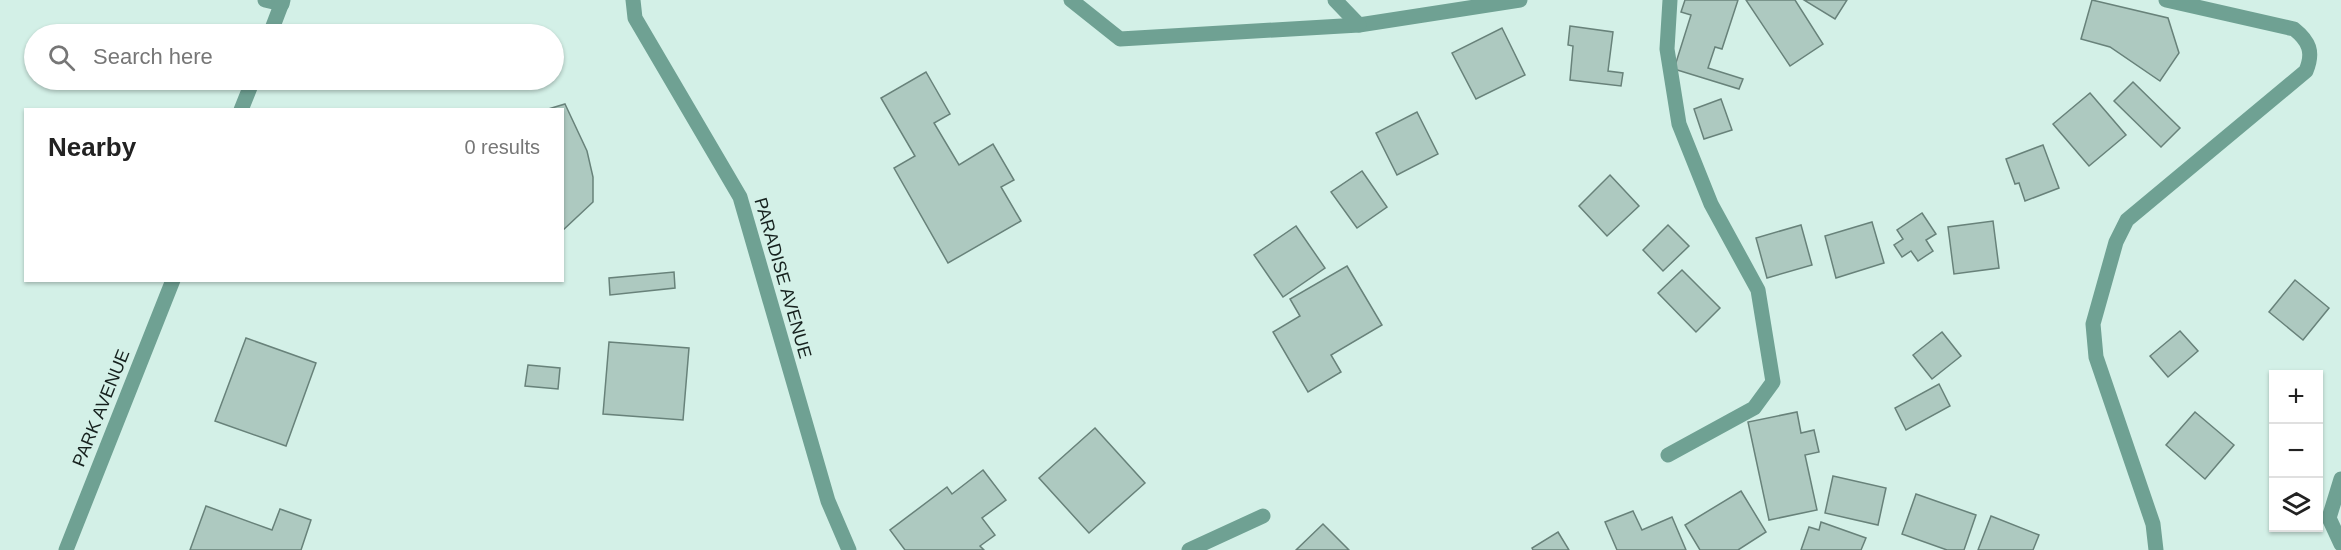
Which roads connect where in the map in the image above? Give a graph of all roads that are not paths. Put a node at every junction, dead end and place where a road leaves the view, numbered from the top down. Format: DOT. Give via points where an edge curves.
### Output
graph roads {
  1 [pos="265,0"];
  2 [pos="633,0"];
  3 [pos="1071,0"];
  4 [pos="1335,0"];
  5 [pos="1520,0"];
  6 [pos="1670,0"];
  7 [pos="2166,0"];
  8 [pos="283,2"];
  9 [pos="274,24"];
  10 [pos="1359,25"];
  11 [pos="249,90"];
  12 [pos="242,108"];
  13 [pos="172,282"];
  14 [pos="1668,455"];
  15 [pos="2341,479"];
  16 [pos="1263,516"];
  17 [pos="2341,544"];
  18 [pos="66,550"];
  19 [pos="849,550"];
  20 [pos="1189,550"];
  21 [pos="2156,550"];
  1 -- 8 [label="street"];
  2 -- 19 [label="street, PARADISE AVENUE" via="635,18 740,197 828,501"];
  3 -- 10 [label="street" via="1120,39"];
  4 -- 10 [label="street"];
  5 -- 10 [label="street"];
  6 -- 14 [label="street" via="1667,49 1679,124 1711,204 1758,290 1773,382 1754,408"];
  7 -- 21 [label="street" via="2294,28 2311,48 2311,60 2306,71 2127,220 2116,242 2093,324 2096,357 2153,524"];
  8 -- 9 [label="street"];
  11 -- 12 [label="street"];
  13 -- 18 [label="street, PARK AVENUE"];
  15 -- 17 [label="street" via="2329,518"];
  16 -- 20 [label="street"];
}
